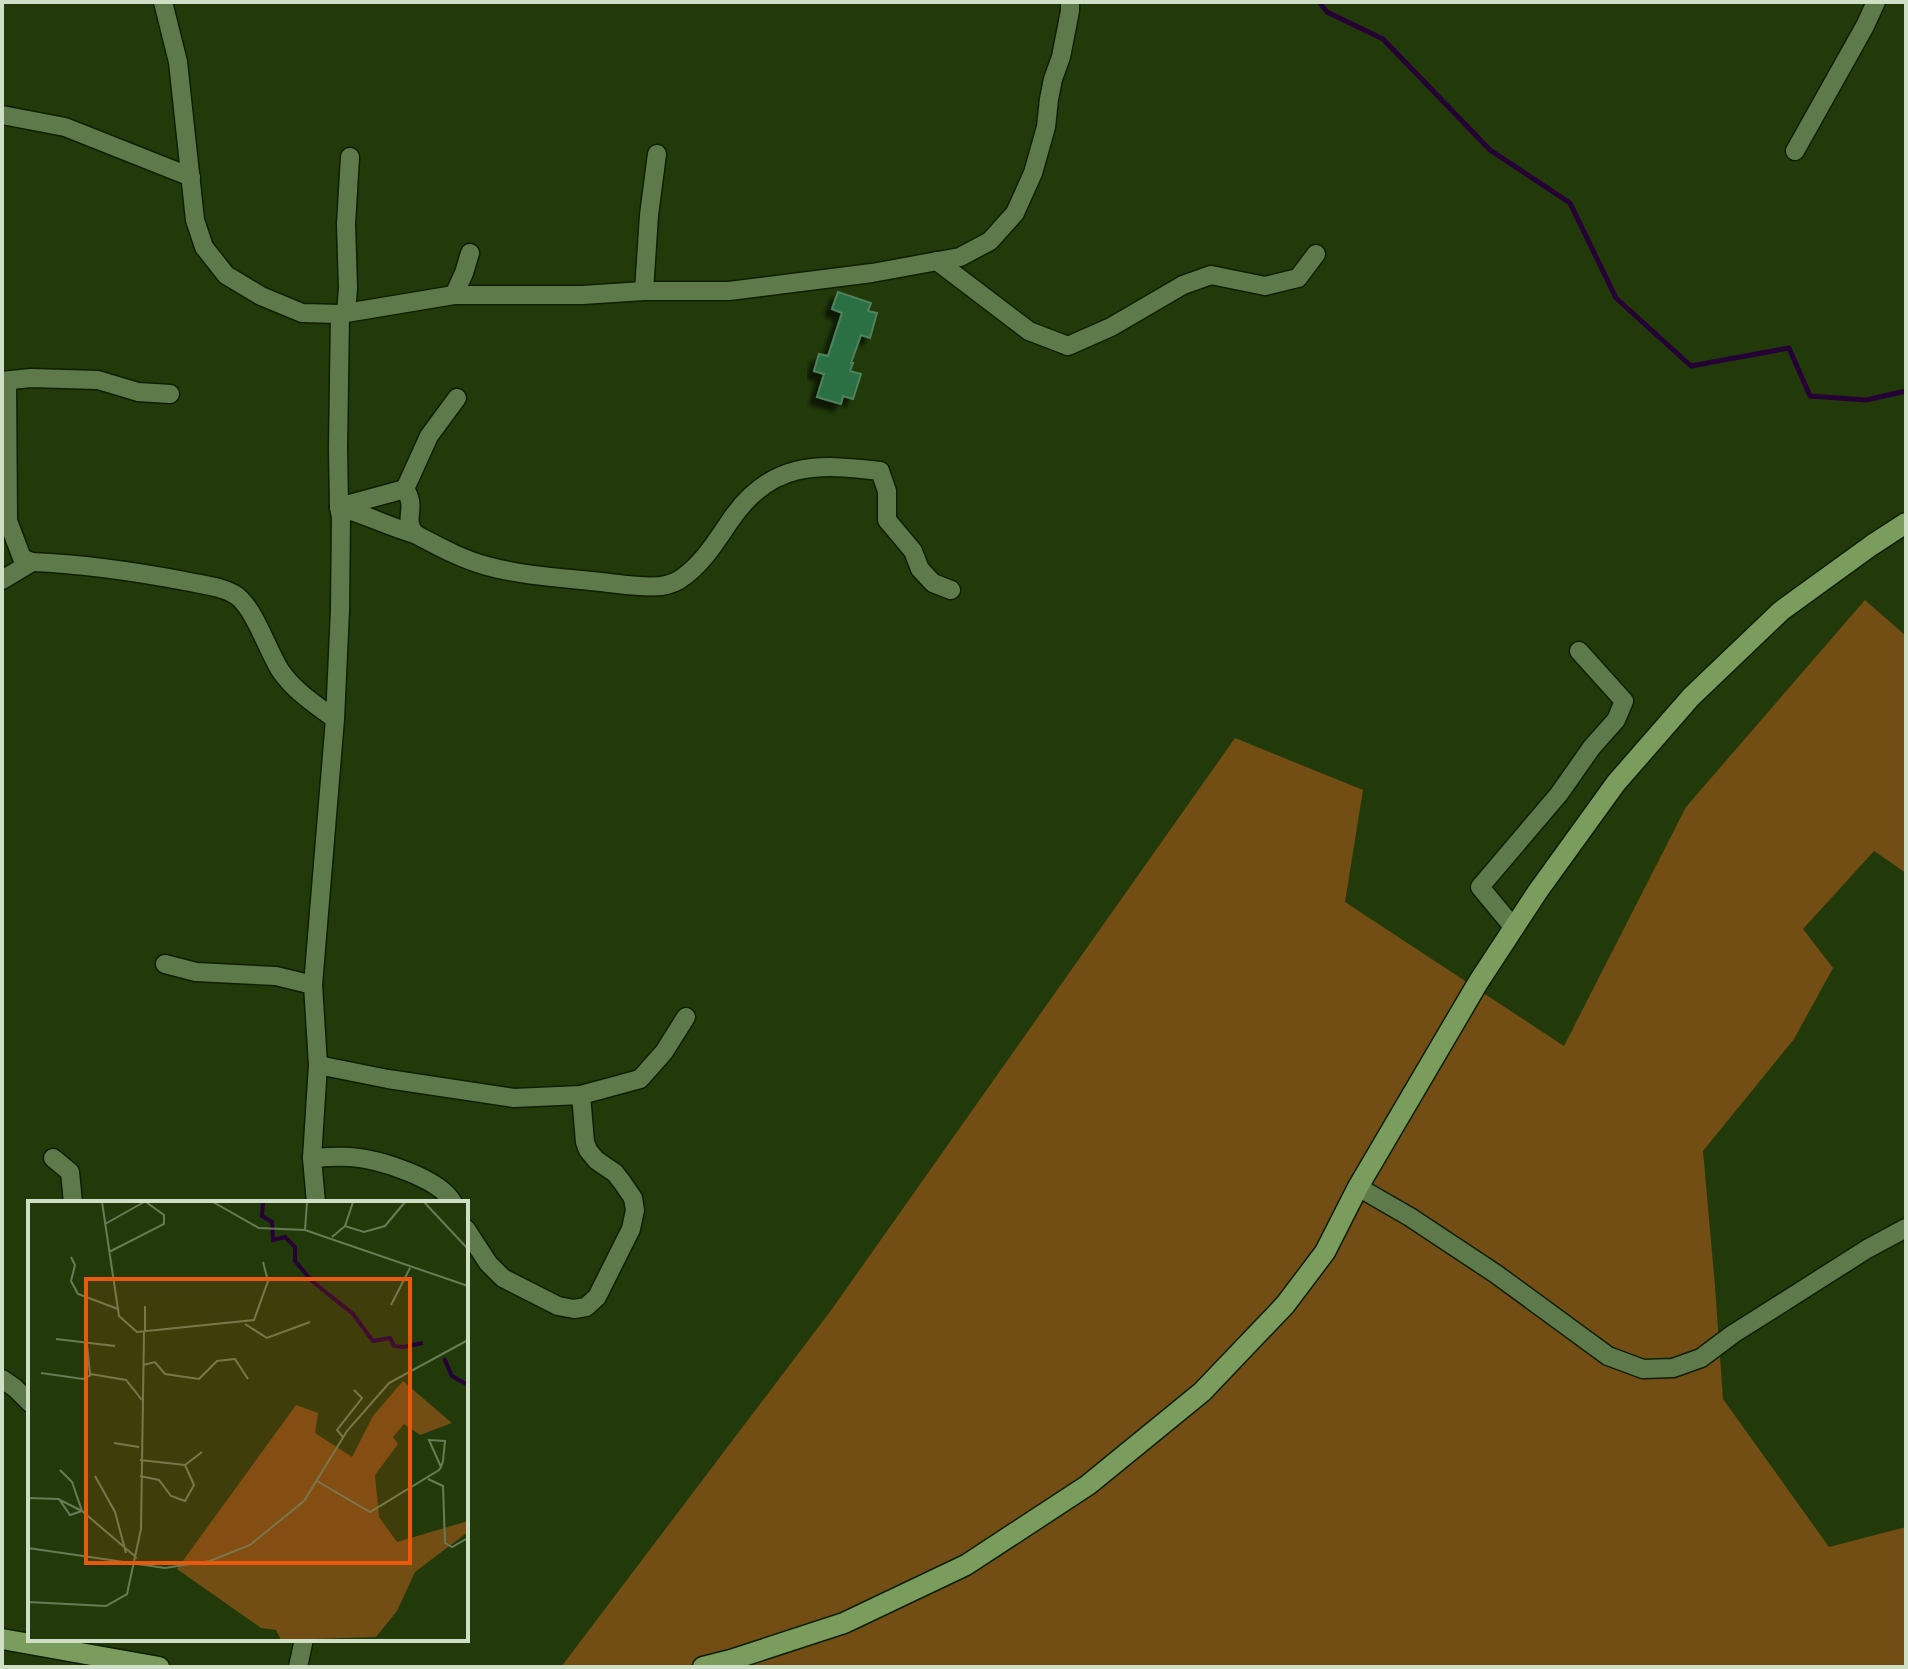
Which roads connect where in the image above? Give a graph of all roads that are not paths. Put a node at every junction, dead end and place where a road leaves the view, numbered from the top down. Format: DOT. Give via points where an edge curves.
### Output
graph roads {
  1 [pos="184,2"];
  2 [pos="1070,2"];
  3 [pos="1876,2"];
  4 [pos="164,5"];
  5 [pos="2,115"];
  6 [pos="1795,151"];
  7 [pos="657,154"];
  8 [pos="350,157"];
  9 [pos="191,177"];
  10 [pos="470,253"];
  11 [pos="1316,254"];
  12 [pos="937,261"];
  13 [pos="644,291"];
  14 [pos="454,295"];
  15 [pos="343,314"];
  16 [pos="4,381"];
  17 [pos="170,394"];
  18 [pos="457,398"];
  19 [pos="405,489"];
  20 [pos="339,507"];
  21 [pos="1906,523"];
  22 [pos="415,534"];
  23 [pos="32,562"];
  24 [pos="2,580"];
  25 [pos="951,590"];
  26 [pos="1579,651"];
  27 [pos="335,719"];
  28 [pos="1514,928"];
  29 [pos="165,964"];
  30 [pos="313,985"];
  31 [pos="686,1017"];
  32 [pos="318,1065"];
  33 [pos="581,1095"];
  34 [pos="53,1158"];
  35 [pos="312,1158"];
  36 [pos="1358,1187"];
  37 [pos="73,1201"];
  38 [pos="316,1201"];
  39 [pos="452,1201"];
  40 [pos="1906,1228"];
  41 [pos="468,1232"];
  42 [pos="2,1379"];
  43 [pos="28,1401"];
  44 [pos="2,1639"];
  45 [pos="302,1641"];
  46 [pos="159,1667"];
  47 [pos="298,1667"];
  48 [pos="703,1667"];
  1 -- 4 [label="street"];
  2 -- 12 [label="street" via="1046,127 1015,213 990,241 960,257"];
  3 -- 6 [label="street"];
  4 -- 9 [label="street" via="178,62"];
  5 -- 9 [label="street" via="65,127"];
  7 -- 13 [label="street"];
  8 -- 15 [label="street"];
  9 -- 15 [label="street" via="204,247 226,275 302,313"];
  10 -- 14 [label="street"];
  11 -- 12 [label="street" via="1298,278 1265,286 1211,275 1183,285 1068,346 1029,331"];
  12 -- 13 [label="street" via="729,291"];
  13 -- 14 [label="street"];
  14 -- 15 [label="street"];
  15 -- 20 [label="street"];
  16 -- 17 [label="street" via="98,380 138,392"];
  16 -- 23 [label="street" via="8,521 22,558"];
  18 -- 19 [label="street" via="429,436"];
  19 -- 20 [label="street"];
  19 -- 22 [label="street"];
  20 -- 22 [label="street"];
  20 -- 27 [label="street"];
  21 -- 28 [label="main road" via="1781,611 1691,697 1616,783"];
  22 -- 25 [label="street" via="489,567 663,586 690,571 748,496 769,481 803,469 842,467 880,471 887,491 887,520 913,551 920,569 933,583"];
  23 -- 24 [label="street"];
  23 -- 27 [label="street" via="122,570 236,596 254,618 281,671"];
  26 -- 28 [label="street" via="1624,701 1616,720 1559,794 1480,887"];
  27 -- 30 [label="street"];
  28 -- 36 [label="main road"];
  29 -- 30 [label="street"];
  30 -- 32 [label="street"];
  31 -- 33 [label="street" via="640,1079"];
  32 -- 33 [label="street" via="514,1098"];
  32 -- 35 [label="street"];
  33 -- 41 [label="street" via="588,1150 615,1173 635,1210 597,1297 586,1307 558,1306 503,1278"];
  34 -- 37 [label="street" via="70,1172"];
  35 -- 38 [label="street"];
  35 -- 39 [label="street" via="352,1157 400,1168 430,1182"];
  36 -- 40 [label="street" via="1496,1274 1608,1356 1643,1369 1673,1368 1701,1358"];
  36 -- 48 [label="main road" via="1325,1252 1285,1305 1202,1392 1088,1485 966,1565 858,1617"];
  42 -- 43 [label="street"];
  44 -- 46 [label="main road"];
  45 -- 47 [label="street"];
}
